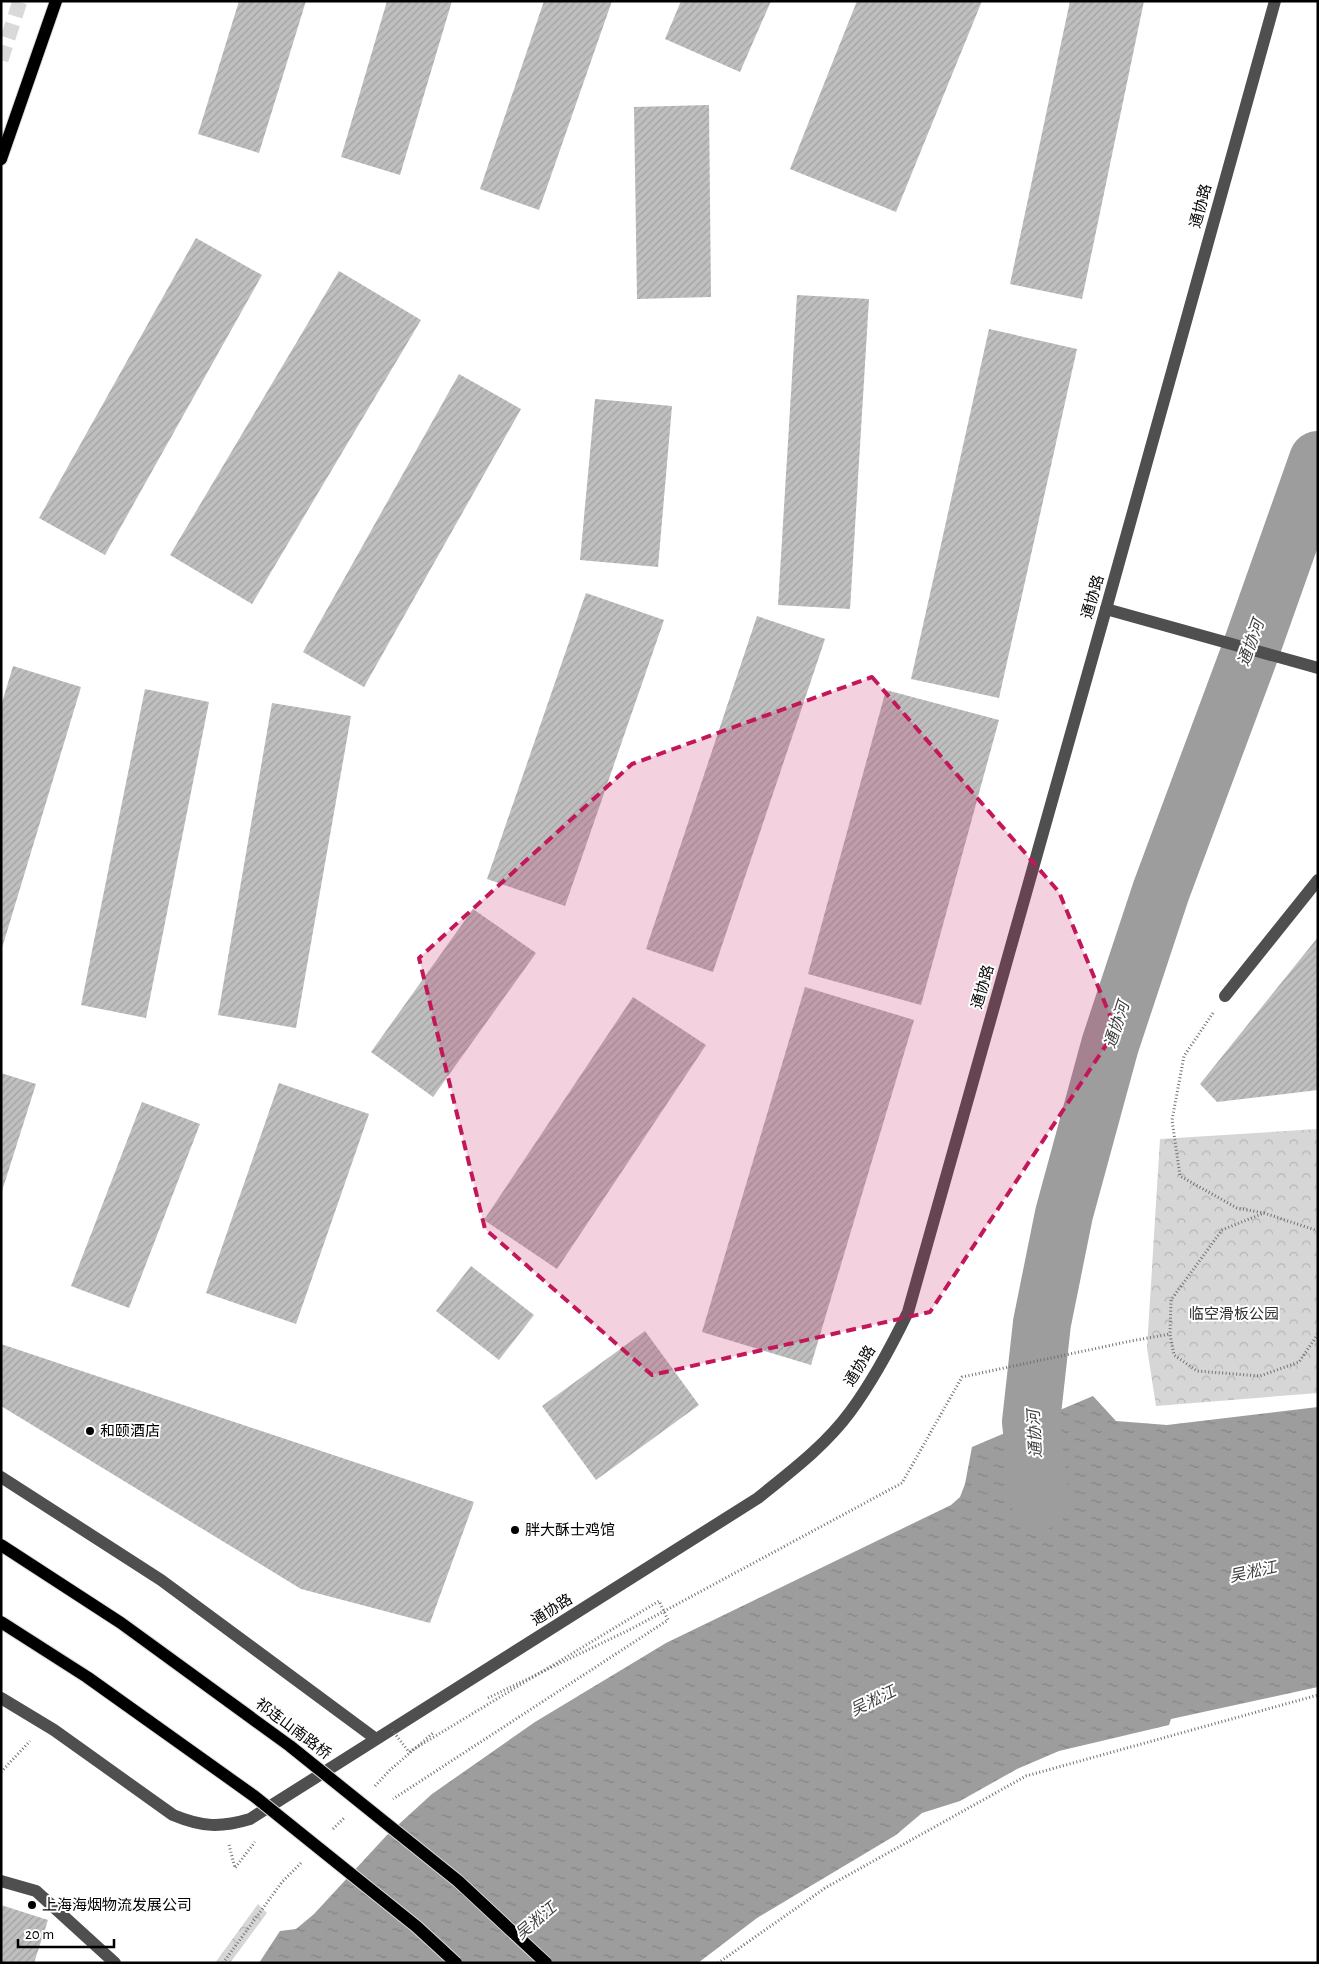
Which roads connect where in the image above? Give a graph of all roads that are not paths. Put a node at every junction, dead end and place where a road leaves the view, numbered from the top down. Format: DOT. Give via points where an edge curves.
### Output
graph roads {
  1 [pos="56,1"];
  2 [pos="1275,1"];
  3 [pos="1,159"];
  4 [pos="1106,609"];
  5 [pos="1318,668"];
  6 [pos="1318,880"];
  7 [pos="1225,996"];
  8 [pos="1,1477"];
  9 [pos="1,1546"];
  10 [pos="1,1622"];
  11 [pos="1,1698"];
  12 [pos="376,1739"];
  13 [pos="1,1881"];
  14 [pos="115,1963"];
  15 [pos="456,1963"];
  16 [pos="546,1963"];
  1 -- 3 [label="main road"];
  2 -- 4 [label="street, 通协路"];
  4 -- 5 [label="street"];
  4 -- 12 [label="street, 通协路" via="908,1312 884,1360 850,1412 810,1455 758,1498"];
  6 -- 7 [label="street"];
  8 -- 12 [label="street" via="161,1580"];
  9 -- 16 [label="main road, 祁连山南路桥, bridge" via="121,1623 290,1746 458,1881"];
  10 -- 15 [label="main road, bridge" via="87,1677 254,1796 417,1927"];
  11 -- 12 [label="street, 通协路" via="54,1730 173,1815 211,1826 250,1819"];
  13 -- 14 [label="street" via="36,1891"];
}
